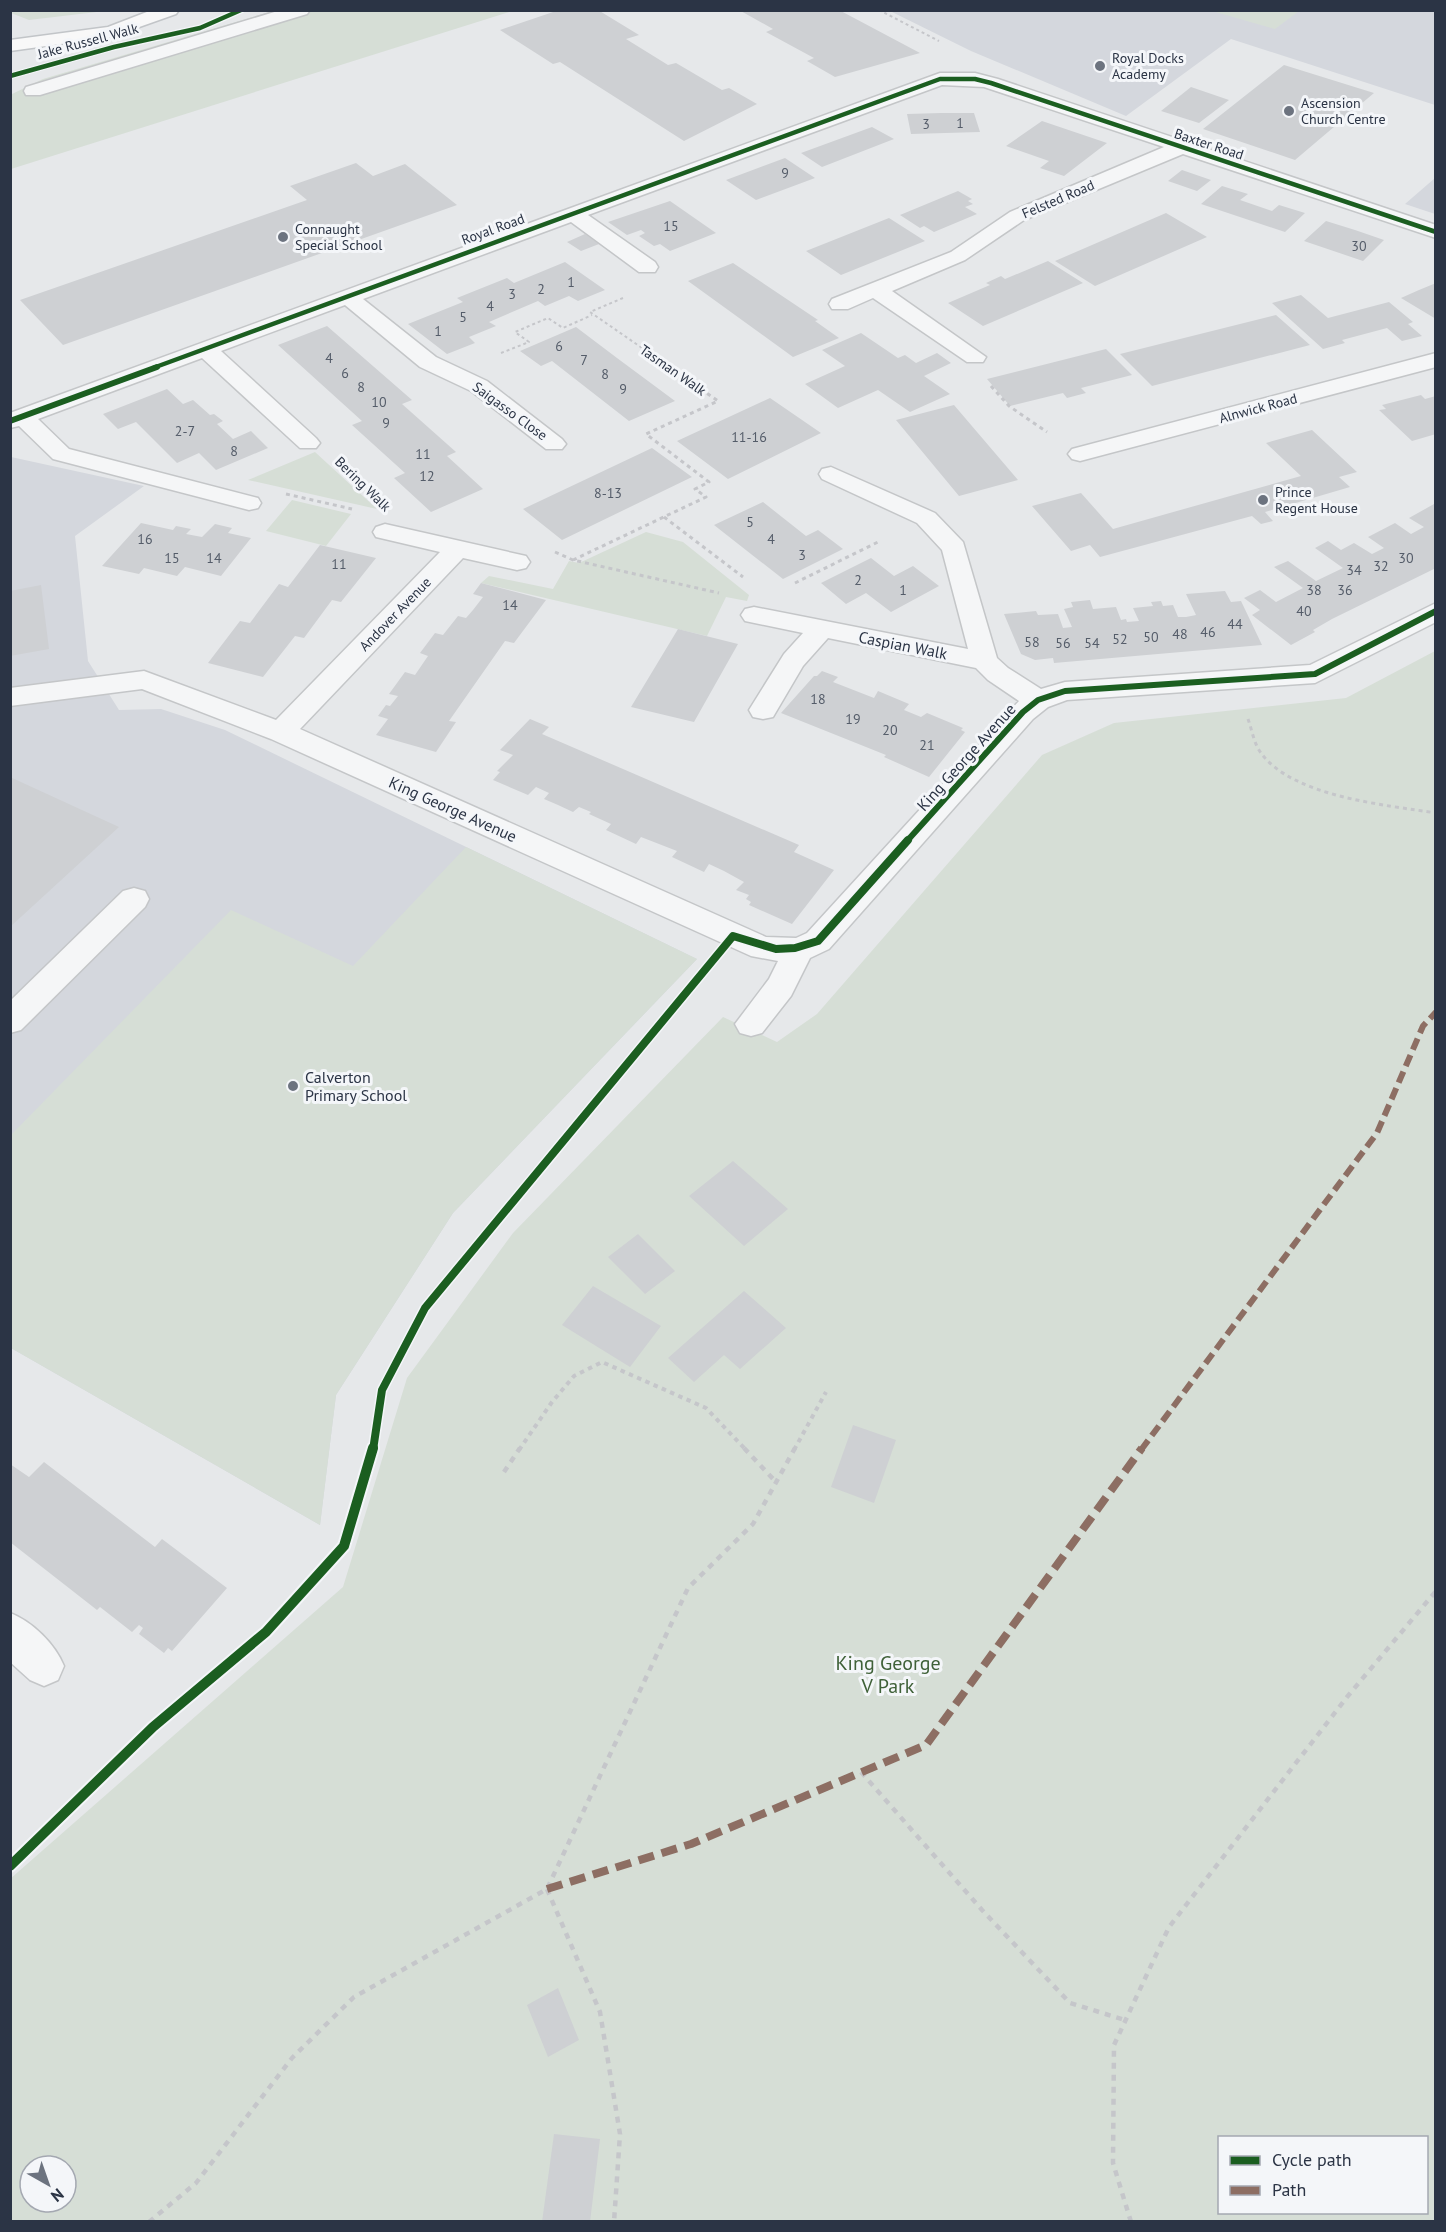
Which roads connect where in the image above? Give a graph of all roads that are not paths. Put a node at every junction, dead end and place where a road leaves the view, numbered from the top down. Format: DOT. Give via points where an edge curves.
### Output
graph roads {
  1 [pos="142,10"];
  2 [pos="170,10"];
  3 [pos="301,10"];
  4 [pos="21,27"];
  5 [pos="10,46"];
  6 [pos="975,79"];
  7 [pos="33,91"];
  8 [pos="1180,148"];
  9 [pos="1351,181"];
  10 [pos="1329,197"];
  11 [pos="573,214"];
  12 [pos="1436,232"];
  13 [pos="647,267"];
  14 [pos="876,290"];
  15 [pos="348,297"];
  16 [pos="840,304"];
  17 [pos="205,349"];
  18 [pos="975,357"];
  19 [pos="1436,360"];
  20 [pos="16,419"];
  21 [pos="308,443"];
  22 [pos="554,444"];
  23 [pos="1080,454"];
  24 [pos="831,474"];
  25 [pos="249,503"];
  26 [pos="385,532"];
  27 [pos="457,549"];
  28 [pos="517,562"];
  29 [pos="762,608"];
  30 [pos="1436,611"];
  31 [pos="822,629"];
  32 [pos="985,661"];
  33 [pos="10,698"];
  34 [pos="1038,700"];
  35 [pos="763,710"];
  36 [pos="281,732"];
  37 [pos="134,899"];
  38 [pos="799,950"];
  39 [pos="10,1021"];
  40 [pos="751,1024"];
  41 [pos="10,1633"];
  42 [pos="44,1666"];
  1 -- 4 [label="main road" via="85,25"];
  2 -- 5 [label="main road" via="111,32"];
  3 -- 7 [label="street"];
  6 -- 8 [label="street, Baxter Road"];
  6 -- 11 [label="street, Royal Road" via="940,79"];
  8 -- 10 [label="street, Baxter Road"];
  8 -- 14 [label="street, Felsted Road" via="1017,216 958,256"];
  9 -- 10 [label="street"];
  10 -- 12 [label="street, Baxter Road"];
  11 -- 13 [label="street"];
  11 -- 15 [label="street, Royal Road"];
  14 -- 16 [label="street, Felsted Road"];
  14 -- 18 [label="street"];
  15 -- 17 [label="street, Royal Road"];
  15 -- 22 [label="street, Saigasso Close" via="428,362 479,386"];
  17 -- 20 [label="street, Royal Road"];
  17 -- 21 [label="street"];
  19 -- 23 [label="street, Alnwick Road"];
  20 -- 25 [label="street" via="61,454"];
  24 -- 32 [label="street" via="926,518 954,548"];
  26 -- 27 [label="street"];
  27 -- 28 [label="street"];
  27 -- 36 [label="street, Andover Avenue"];
  29 -- 31 [label="street, Caspian Walk"];
  30 -- 34 [label="street, King George Avenue" via="1315,674 1065,691"];
  31 -- 32 [label="street, Caspian Walk"];
  31 -- 35 [label="street" via="793,660"];
  32 -- 34 [label="street, King George Avenue"];
  33 -- 36 [label="street, King George Avenue" via="144,680"];
  34 -- 38 [label="street, King George Avenue" via="818,941"];
  36 -- 38 [label="street, King George Avenue" via="762,948"];
  37 -- 39 [label="street"];
  38 -- 40 [label="street" via="780,987"];
  41 -- 42 [label="street"];
}
